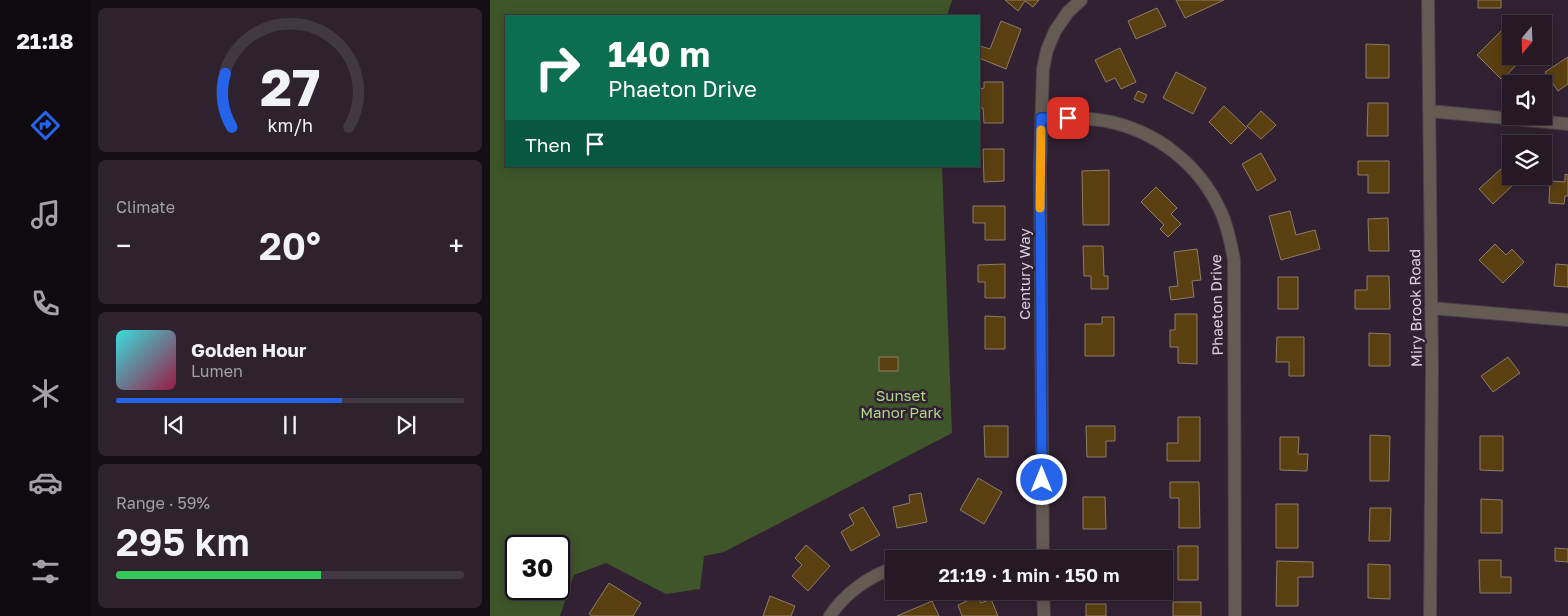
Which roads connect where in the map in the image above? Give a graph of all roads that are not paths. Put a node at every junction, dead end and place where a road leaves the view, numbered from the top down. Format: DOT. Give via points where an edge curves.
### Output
graph roads {
  1 [pos="1081,0"];
  2 [pos="1428,0"];
  3 [pos="1429,111"];
  4 [pos="1041,118"];
  5 [pos="1568,124"];
  6 [pos="1431,308"];
  7 [pos="1568,320"];
  8 [pos="1043,550"];
  9 [pos="885,572"];
  10 [pos="1043,600"];
  11 [pos="830,616"];
  12 [pos="1044,616"];
  13 [pos="1235,616"];
  14 [pos="1430,616"];
  1 -- 4 [label="street, Century Way" via="1055,31 1047,50"];
  2 -- 3 [label="street, Miry Brook Road"];
  3 -- 5 [label="street"];
  3 -- 6 [label="street, Miry Brook Road"];
  4 -- 8 [label="street, Century Way"];
  4 -- 13 [label="street, Phaeton Drive" via="1105,121 1154,138 1192,168 1222,213 1234,260"];
  6 -- 7 [label="street"];
  6 -- 14 [label="street, Miry Brook Road"];
  9 -- 11 [label="street" via="864,582"];
  10 -- 12 [label="street"];
}
